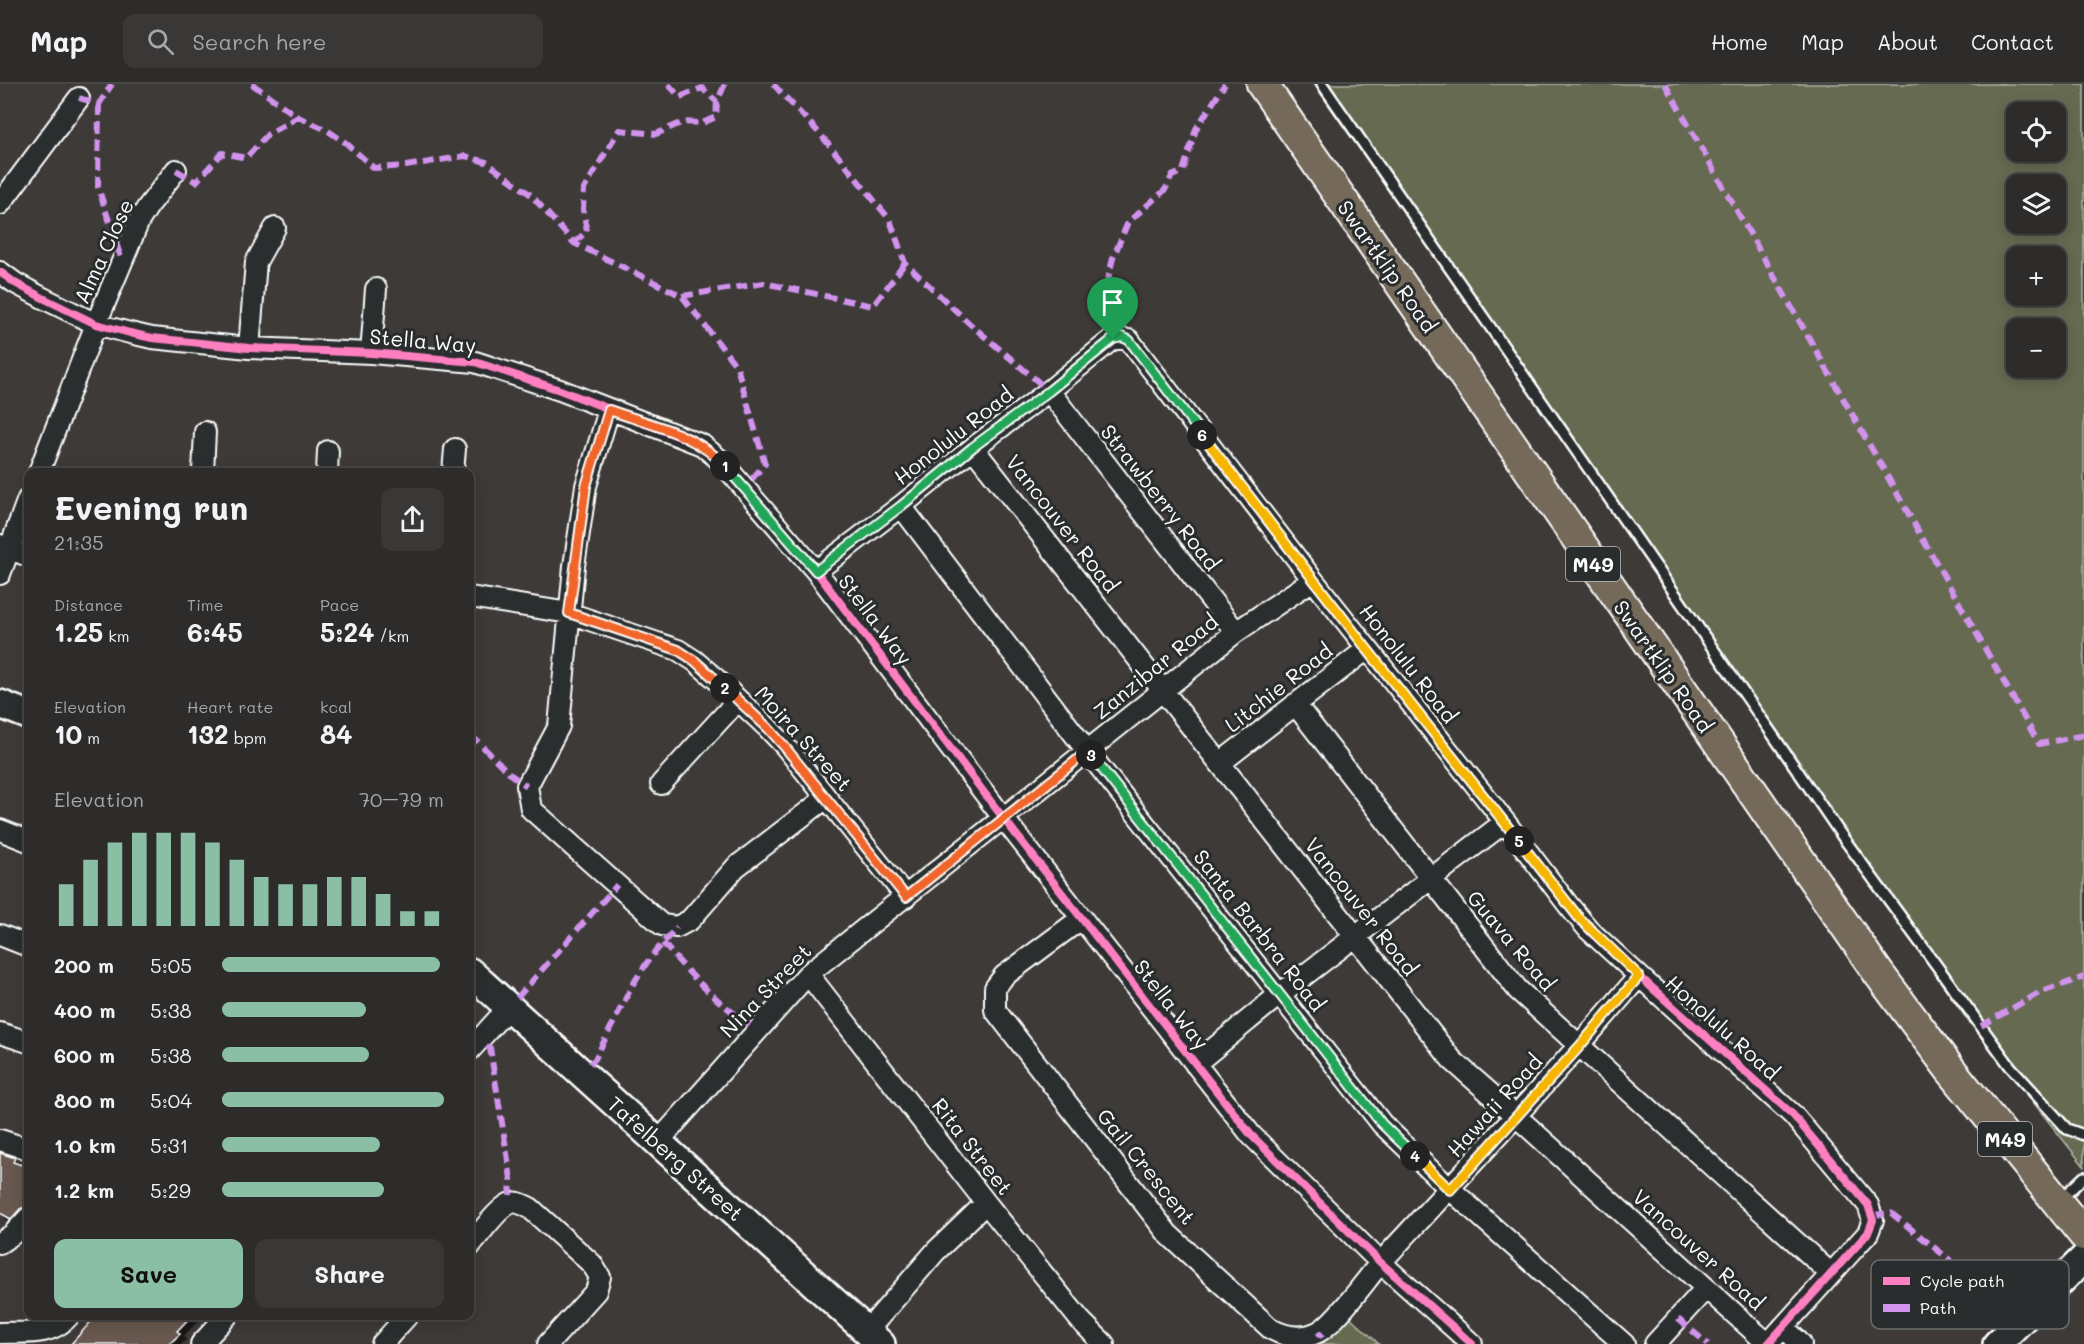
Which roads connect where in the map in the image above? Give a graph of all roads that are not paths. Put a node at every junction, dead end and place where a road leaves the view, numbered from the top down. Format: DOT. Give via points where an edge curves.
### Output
graph roads {
  1 [pos="1262,84"];
  2 [pos="1322,84"];
  3 [pos="79,98"];
  4 [pos="176,170"];
  5 [pos="0,204"];
  6 [pos="275,228"];
  7 [pos="0,272"];
  8 [pos="376,289"];
  9 [pos="96,324"];
  10 [pos="249,348"];
  11 [pos="371,353"];
  12 [pos="1049,391"];
  13 [pos="609,410"];
  14 [pos="206,432"];
  15 [pos="973,447"];
  16 [pos="455,449"];
  17 [pos="328,451"];
  18 [pos="41,468"];
  19 [pos="203,468"];
  20 [pos="327,468"];
  21 [pos="453,468"];
  22 [pos="901,506"];
  23 [pos="24,507"];
  24 [pos="5,547"];
  25 [pos="24,554"];
  26 [pos="816,571"];
  27 [pos="0,574"];
  28 [pos="1313,580"];
  29 [pos="474,598"];
  30 [pos="569,613"];
  31 [pos="1236,632"];
  32 [pos="1367,649"];
  33 [pos="1163,691"];
  34 [pos="738,699"];
  35 [pos="0,704"];
  36 [pos="1295,704"];
  37 [pos="24,713"];
  38 [pos="1088,751"];
  39 [pos="1220,763"];
  40 [pos="661,784"];
  41 [pos="826,798"];
  42 [pos="1004,819"];
  43 [pos="1505,822"];
  44 [pos="0,830"];
  45 [pos="24,839"];
  46 [pos="1431,879"];
  47 [pos="906,897"];
  48 [pos="1082,918"];
  49 [pos="0,935"];
  50 [pos="1356,937"];
  51 [pos="24,944"];
  52 [pos="808,974"];
  53 [pos="474,976"];
  54 [pos="1639,976"];
  55 [pos="1280,994"];
  56 [pos="508,1008"];
  57 [pos="0,1033"];
  58 [pos="24,1041"];
  59 [pos="474,1046"];
  60 [pos="1579,1047"];
  61 [pos="1195,1064"];
  62 [pos="1516,1116"];
  63 [pos="2084,1136"];
  64 [pos="0,1140"];
  65 [pos="658,1142"];
  66 [pos="24,1148"];
  67 [pos="2084,1177"];
  68 [pos="1450,1190"];
  69 [pos="986,1203"];
  70 [pos="2057,1203"];
  71 [pos="24,1222"];
  72 [pos="2084,1235"];
  73 [pos="474,1242"];
  74 [pos="0,1243"];
  75 [pos="2084,1258"];
  76 [pos="1381,1263"];
  77 [pos="2069,1273"];
  78 [pos="1830,1274"];
  79 [pos="1706,1288"];
  80 [pos="65,1320"];
  81 [pos="223,1320"];
  82 [pos="403,1320"];
  83 [pos="1783,1327"];
  84 [pos="2012,1329"];
  85 [pos="0,1333"];
  86 [pos="874,1338"];
  87 [pos="201,1344"];
  88 [pos="382,1344"];
  89 [pos="548,1344"];
  90 [pos="1104,1344"];
  91 [pos="1472,1344"];
  92 [pos="1624,1344"];
  93 [pos="1655,1344"];
  94 [pos="1768,1344"];
  95 [pos="1801,1344"];
  96 [pos="1997,1344"];
  1 -- 70 [label="main road, Swartklip Road / M49" via="1879,974"];
  2 -- 63 [label="lane" via="1842,836 2010,1066 2067,1129"];
  3 -- 5 [label="street"];
  4 -- 9 [label="street, Alma Close" via="139,221"];
  6 -- 10 [label="street" via="256,261"];
  7 -- 9 [label="street, Stella Way"];
  8 -- 11 [label="street"];
  9 -- 10 [label="street, Stella Way" via="152,338"];
  9 -- 18 [label="street, Alma Close"];
  10 -- 11 [label="street, Stella Way"];
  11 -- 13 [label="street, Stella Way" via="488,364"];
  12 -- 15 [label="street, Honolulu Road"];
  12 -- 28 [label="street, Honolulu Road" via="1109,342 1117,338 1129,340"];
  12 -- 31 [label="street, Strawberry Road"];
  13 -- 26 [label="street, Stella Way" via="702,445 720,460"];
  13 -- 30 [label="street" via="586,486"];
  14 -- 19 [label="street"];
  15 -- 22 [label="street, Honolulu Road"];
  15 -- 33 [label="street, Vancouver Road"];
  16 -- 21 [label="street"];
  17 -- 20 [label="street"];
  22 -- 26 [label="street, Honolulu Road"];
  22 -- 38 [label="street, Santa Barbra Road"];
  23 -- 24 [label="street"];
  24 -- 25 [label="street"];
  24 -- 27 [label="street"];
  26 -- 42 [label="street, Stella Way"];
  28 -- 31 [label="street, Zanzibar Road"];
  28 -- 32 [label="street, Honolulu Road"];
  29 -- 30 [label="street, Moira Street"];
  30 -- 34 [label="street, Moira Street" via="678,650"];
  30 -- 41 [label="street" via="559,726 527,786 531,809 662,925 677,927 690,920 736,867"];
  31 -- 33 [label="street, Zanzibar Road"];
  32 -- 36 [label="street, Litchie Road"];
  32 -- 43 [label="street, Honolulu Road"];
  33 -- 38 [label="street, Zanzibar Road"];
  33 -- 39 [label="street, Vancouver Road"];
  34 -- 40 [label="street"];
  34 -- 41 [label="street, Moira Street" via="768,728"];
  35 -- 37 [label="street"];
  36 -- 39 [label="street, Litchie Road"];
  36 -- 46 [label="street, Guava Road"];
  38 -- 42 [label="street, Zanzibar Road"];
  38 -- 55 [label="street, Santa Barbra Road"];
  39 -- 50 [label="street, Vancouver Road"];
  41 -- 47 [label="street, Moira Street"];
  42 -- 47 [label="street, Nina Street"];
  42 -- 48 [label="street, Stella Way"];
  43 -- 46 [label="street"];
  43 -- 54 [label="street, Honolulu Road" via="1589,930"];
  44 -- 45 [label="street"];
  46 -- 50 [label="street"];
  46 -- 60 [label="street, Guava Road" via="1518,990"];
  47 -- 52 [label="street, Nina Street"];
  48 -- 61 [label="street, Stella Way"];
  48 -- 76 [label="street, Gail Crescent" via="1004,975 995,988 995,1010 1168,1234 1270,1329 1288,1336 1308,1336 1326,1327"];
  49 -- 51 [label="street"];
  50 -- 55 [label="street"];
  50 -- 62 [label="street, Vancouver Road" via="1452,1060"];
  52 -- 65 [label="street, Nina Street"];
  52 -- 69 [label="street, Rita Street"];
  53 -- 56 [label="street, Tafelberg Street"];
  54 -- 60 [label="street, Hawaii Road"];
  54 -- 78 [label="street, Honolulu Road" via="1787,1108 1868,1205 1873,1215 1870,1229"];
  55 -- 61 [label="street"];
  55 -- 68 [label="street, Santa Barbra Road" via="1382,1124"];
  56 -- 59 [label="street"];
  56 -- 65 [label="street, Tafelberg Street"];
  57 -- 58 [label="street"];
  60 -- 62 [label="street, Hawaii Road"];
  60 -- 78 [label="street, Guava Road"];
  61 -- 76 [label="street, Stella Way" via="1257,1142"];
  62 -- 68 [label="street, Hawaii Road"];
  62 -- 79 [label="street, Vancouver Road"];
  64 -- 66 [label="street"];
  65 -- 86 [label="street, Tafelberg Street"];
  67 -- 70 [label="lane"];
  68 -- 76 [label="street, Hawaii Road"];
  68 -- 92 [label="street, Santa Barbra Road"];
  69 -- 86 [label="street" via="936,1251"];
  69 -- 90 [label="street, Rita Street" via="1080,1320"];
  70 -- 72 [label="main road, Swartklip Road / M49"];
  71 -- 74 [label="street"];
  73 -- 89 [label="street" via="509,1203 518,1203 530,1208 592,1264 600,1277 596,1291"];
  75 -- 77 [label="street"];
  76 -- 91 [label="street, Stella Way"];
  78 -- 83 [label="street, Honolulu Road"];
  79 -- 93 [label="street"];
  79 -- 94 [label="street, Vancouver Road"];
  80 -- 85 [label="street" via="51,1330"];
  81 -- 87 [label="street"];
  82 -- 88 [label="street"];
  83 -- 94 [label="street, Honolulu Road"];
  83 -- 95 [label="street"];
  84 -- 96 [label="street"];
}
